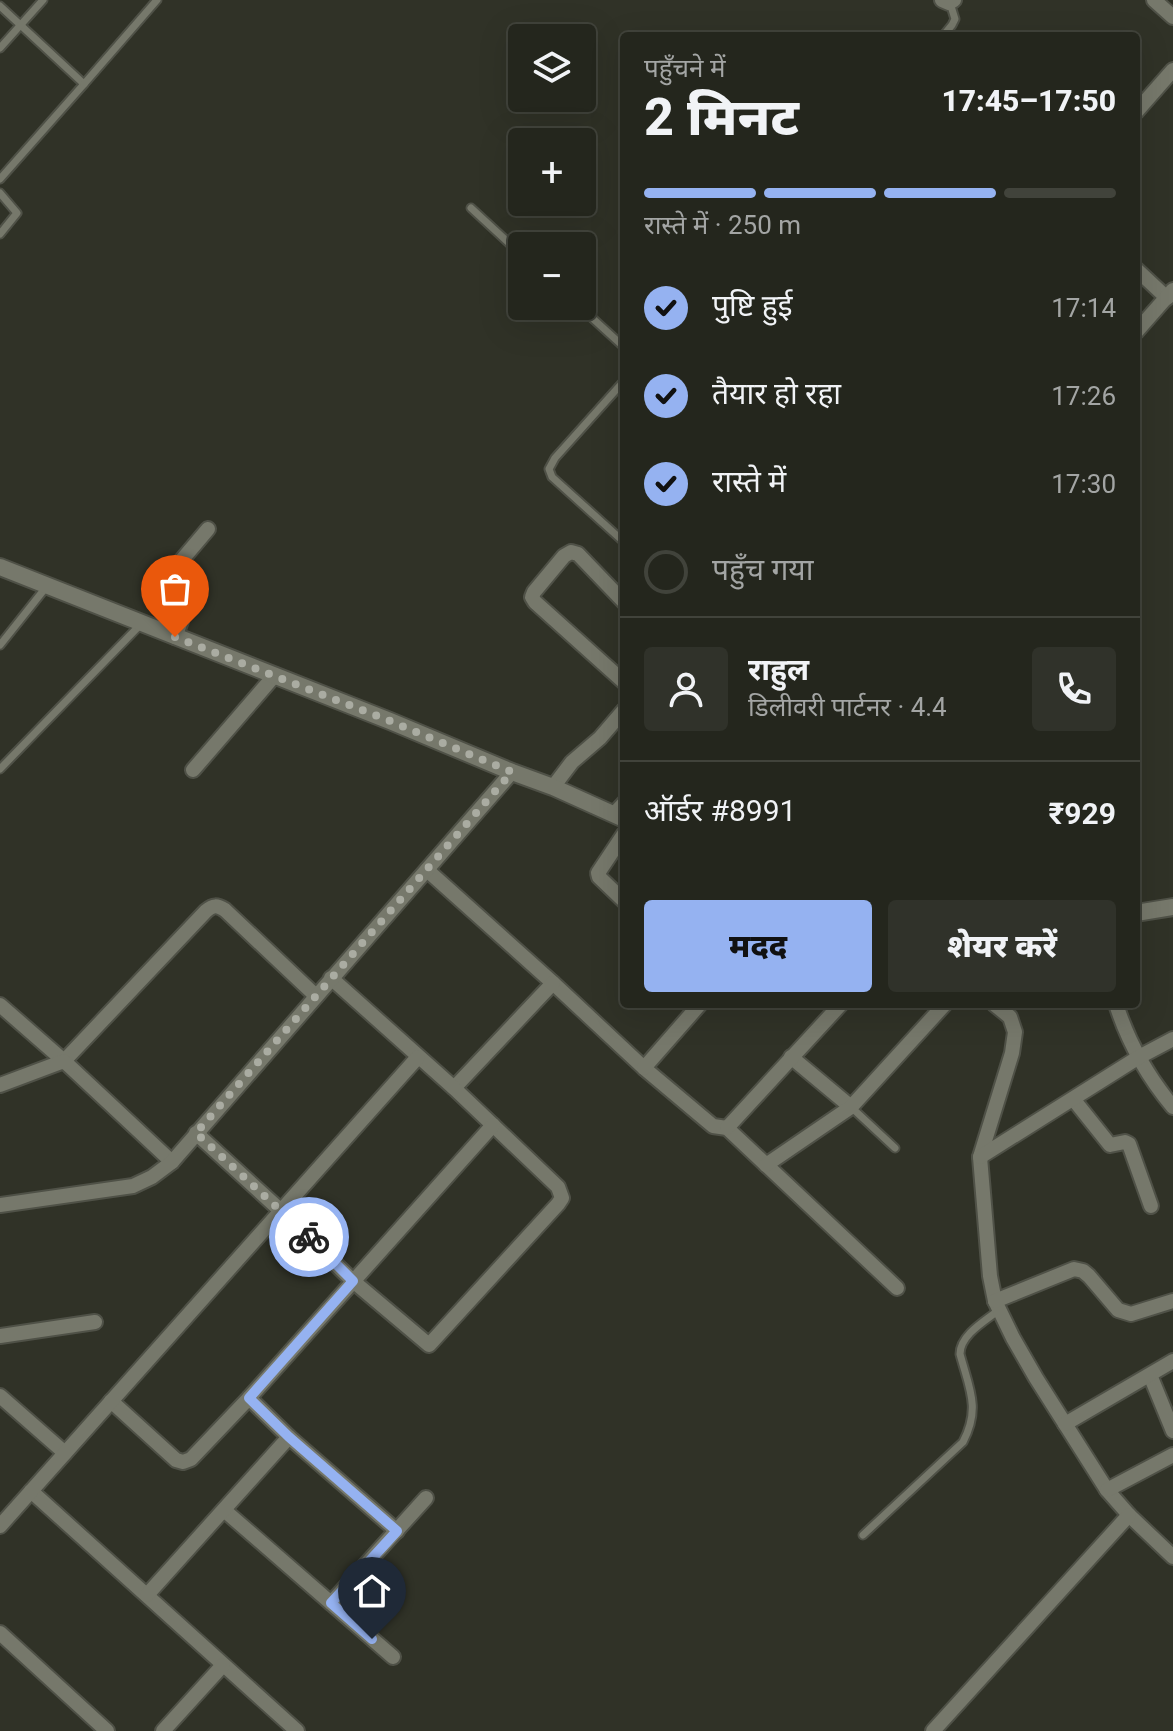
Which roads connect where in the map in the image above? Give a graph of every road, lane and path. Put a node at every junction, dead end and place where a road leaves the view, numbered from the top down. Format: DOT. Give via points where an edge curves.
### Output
graph roads {
  1 [pos="43,0"];
  2 [pos="157,0"];
  3 [pos="949,1"];
  4 [pos="1160,2"];
  5 [pos="0,6"];
  6 [pos="1173,17"];
  7 [pos="21,25"];
  8 [pos="946,32"];
  9 [pos="0,48"];
  10 [pos="1173,70"];
  11 [pos="84,84"];
  12 [pos="1140,107"];
  13 [pos="0,179"];
  14 [pos="0,193"];
  15 [pos="471,208"];
  16 [pos="0,234"];
  17 [pos="508,242"];
  18 [pos="1140,272"];
  19 [pos="1170,294"];
  20 [pos="594,320"];
  21 [pos="1140,328"];
  22 [pos="620,343"];
  23 [pos="620,385"];
  24 [pos="208,529"];
  25 [pos="620,538"];
  26 [pos="0,567"];
  27 [pos="47,586"];
  28 [pos="620,598"];
  29 [pos="141,624"];
  30 [pos="175,637"];
  31 [pos="0,645"];
  32 [pos="275,675"];
  33 [pos="620,678"];
  34 [pos="620,715"];
  35 [pos="0,769"];
  36 [pos="193,770"];
  37 [pos="512,772"];
  38 [pos="553,787"];
  39 [pos="617,816"];
  40 [pos="620,840"];
  41 [pos="427,870"];
  42 [pos="620,897"];
  43 [pos="1173,907"];
  44 [pos="1140,912"];
  45 [pos="331,978"];
  46 [pos="553,983"];
  47 [pos="316,996"];
  48 [pos="0,1005"];
  49 [pos="696,1008"];
  50 [pos="837,1008"];
  51 [pos="941,1008"];
  52 [pos="999,1008"];
  53 [pos="1117,1008"];
  54 [pos="1173,1039"];
  55 [pos="418,1057"];
  56 [pos="791,1057"];
  57 [pos="1139,1057"];
  58 [pos="64,1061"];
  59 [pos="644,1068"];
  60 [pos="0,1085"];
  61 [pos="454,1088"];
  62 [pos="1074,1100"];
  63 [pos="851,1107"];
  64 [pos="1173,1107"];
  65 [pos="493,1125"];
  66 [pos="727,1128"];
  67 [pos="196,1133"];
  68 [pos="895,1148"];
  69 [pos="980,1157"];
  70 [pos="172,1162"];
  71 [pos="766,1165"];
  72 [pos="0,1205"];
  73 [pos="1151,1206"];
  74 [pos="280,1210"];
  75 [pos="353,1281"];
  76 [pos="897,1288"];
  77 [pos="1173,1301"];
  78 [pos="997,1305"];
  79 [pos="95,1322"];
  80 [pos="0,1336"];
  81 [pos="1173,1361"];
  82 [pos="1150,1375"];
  83 [pos="0,1396"];
  84 [pos="249,1398"];
  85 [pos="111,1401"];
  86 [pos="1065,1424"];
  87 [pos="1173,1431"];
  88 [pos="289,1437"];
  89 [pos="65,1453"];
  90 [pos="1173,1455"];
  91 [pos="1107,1490"];
  92 [pos="31,1491"];
  93 [pos="426,1498"];
  94 [pos="224,1510"];
  95 [pos="1129,1515"];
  96 [pos="0,1526"];
  97 [pos="397,1531"];
  98 [pos="863,1535"];
  99 [pos="1173,1557"];
  100 [pos="147,1595"];
  101 [pos="331,1603"];
  102 [pos="0,1633"];
  103 [pos="393,1657"];
  104 [pos="223,1665"];
  105 [pos="107,1731"];
  106 [pos="163,1731"];
  107 [pos="297,1731"];
  108 [pos="933,1731"];
  1 -- 7 [label="lane"];
  2 -- 11 [label="lane"];
  3 -- 8 [label="lane" via="955,19"];
  4 -- 6 [label="street"];
  5 -- 7 [label="lane"];
  7 -- 9 [label="lane"];
  7 -- 11 [label="lane"];
  10 -- 12 [label="street"];
  11 -- 13 [label="lane"];
  14 -- 16 [label="lane" via="17,213"];
  15 -- 17 [label="lane"];
  18 -- 19 [label="street"];
  19 -- 21 [label="street"];
  20 -- 22 [label="lane"];
  23 -- 25 [label="lane" via="549,469"];
  24 -- 30 [label="street" via="159,587 181,618"];
  26 -- 27 [label="street"];
  27 -- 29 [label="street"];
  27 -- 31 [label="lane"];
  28 -- 33 [label="street" via="571,552 532,597"];
  29 -- 30 [label="street"];
  29 -- 35 [label="lane"];
  30 -- 32 [label="street"];
  32 -- 36 [label="street"];
  32 -- 37 [label="street"];
  34 -- 38 [label="street"];
  37 -- 38 [label="street"];
  37 -- 41 [label="street"];
  38 -- 39 [label="street"];
  40 -- 42 [label="street" via="598,873"];
  41 -- 45 [label="street"];
  41 -- 46 [label="street"];
  43 -- 44 [label="street"];
  45 -- 47 [label="street"];
  45 -- 55 [label="street"];
  46 -- 59 [label="street"];
  46 -- 61 [label="street"];
  47 -- 58 [label="street" via="225,910 213,906"];
  47 -- 67 [label="street"];
  48 -- 58 [label="street"];
  49 -- 59 [label="street"];
  50 -- 56 [label="street"];
  51 -- 63 [label="street"];
  52 -- 69 [label="street" via="1010,1017 1015,1032"];
  53 -- 57 [label="street"];
  54 -- 57 [label="street"];
  55 -- 61 [label="street"];
  55 -- 74 [label="street"];
  56 -- 63 [label="street"];
  56 -- 66 [label="street"];
  57 -- 62 [label="street"];
  57 -- 64 [label="street"];
  58 -- 60 [label="street"];
  58 -- 70 [label="street"];
  59 -- 66 [label="street" via="713,1126"];
  61 -- 65 [label="street"];
  62 -- 69 [label="street"];
  62 -- 73 [label="street" via="1110,1145 1131,1146"];
  63 -- 68 [label="lane"];
  63 -- 71 [label="street"];
  65 -- 75 [label="street"];
  65 -- 75 [label="street" via="558,1187 558,1204 429,1345"];
  66 -- 71 [label="street"];
  67 -- 70 [label="street"];
  67 -- 74 [label="street"];
  69 -- 78 [label="street"];
  70 -- 72 [label="street" via="133,1186"];
  71 -- 76 [label="street"];
  74 -- 75 [label="street"];
  74 -- 85 [label="street"];
  75 -- 84 [label="street"];
  77 -- 78 [label="street" via="1124,1313 1089,1276 1074,1269"];
  78 -- 86 [label="street"];
  78 -- 98 [label="lane" via="960,1347 973,1406 963,1442"];
  79 -- 80 [label="street"];
  81 -- 82 [label="street"];
  82 -- 86 [label="street"];
  82 -- 87 [label="street"];
  83 -- 89 [label="street"];
  84 -- 85 [label="street" via="183,1462"];
  84 -- 88 [label="street"];
  85 -- 89 [label="street"];
  86 -- 91 [label="street"];
  88 -- 94 [label="street"];
  88 -- 97 [label="street"];
  89 -- 92 [label="street"];
  90 -- 91 [label="street"];
  91 -- 95 [label="street"];
  92 -- 96 [label="street"];
  92 -- 100 [label="street"];
  93 -- 97 [label="street"];
  94 -- 100 [label="street"];
  94 -- 101 [label="street"];
  95 -- 99 [label="street"];
  95 -- 108 [label="street"];
  97 -- 101 [label="street"];
  100 -- 104 [label="street"];
  101 -- 103 [label="street"];
  102 -- 105 [label="street"];
  104 -- 106 [label="street"];
  104 -- 107 [label="street"];
}
